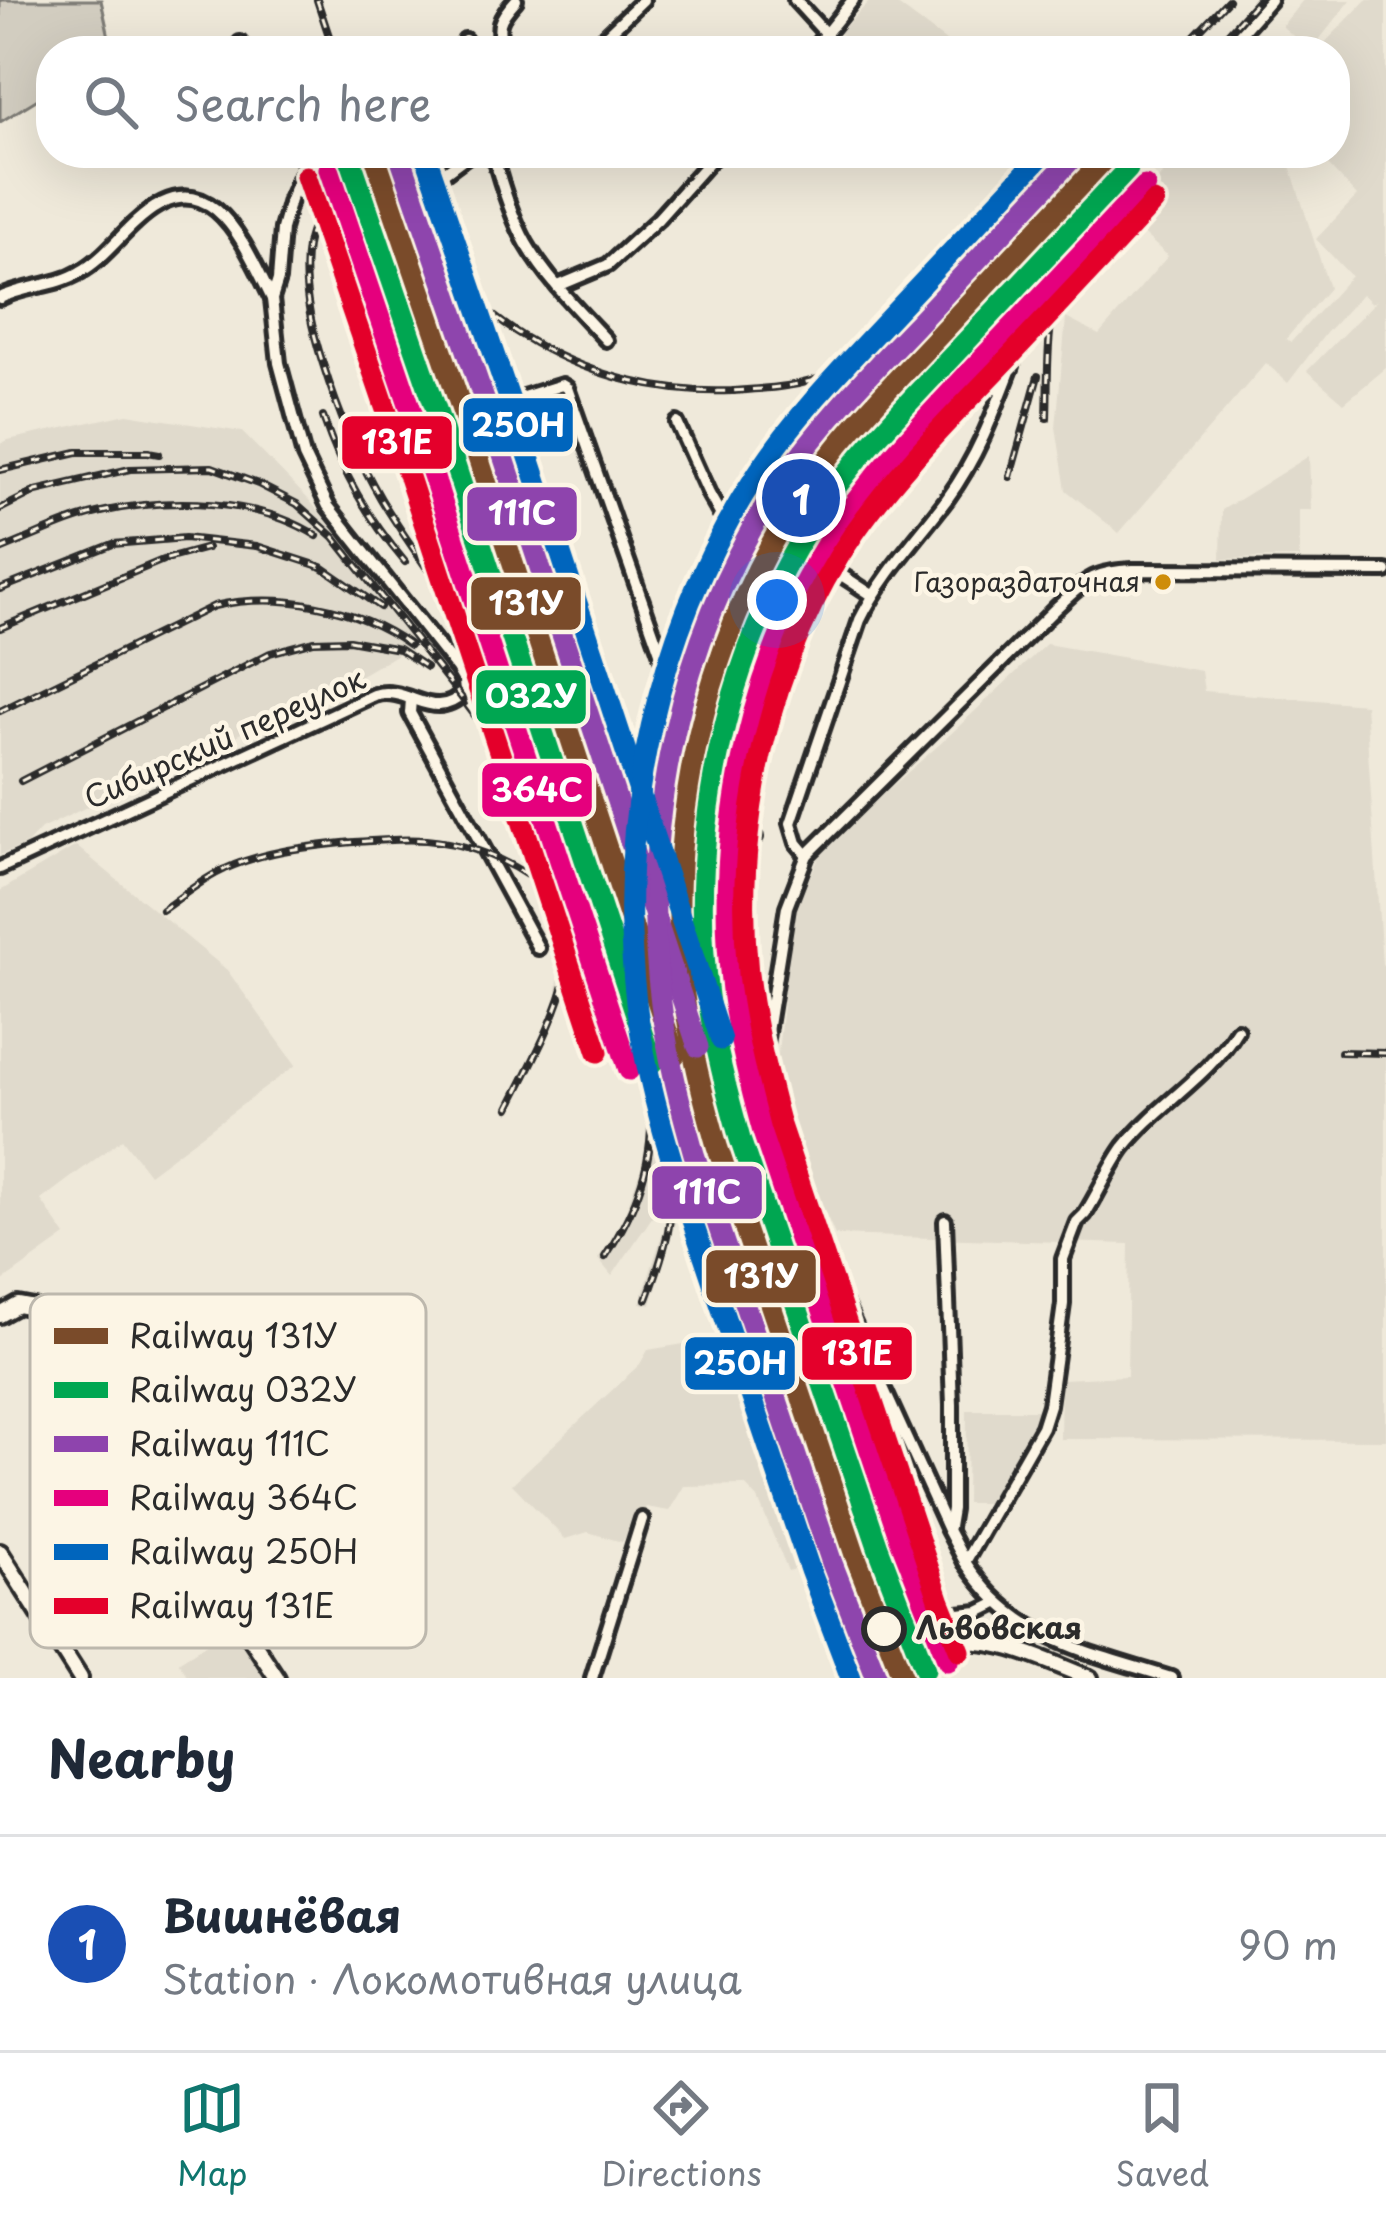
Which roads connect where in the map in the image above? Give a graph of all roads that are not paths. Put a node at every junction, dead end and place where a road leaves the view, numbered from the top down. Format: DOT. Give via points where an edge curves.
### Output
graph roads {
  1 [pos="516,0"];
  2 [pos="643,0"];
  3 [pos="795,0"];
  4 [pos="853,0"];
  5 [pos="1270,0"];
  6 [pos="826,35"];
  7 [pos="499,36"];
  8 [pos="606,36"];
  9 [pos="1238,36"];
  10 [pos="304,168"];
  11 [pos="402,168"];
  12 [pos="451,168"];
  13 [pos="497,168"];
  14 [pos="704,168"];
  15 [pos="1117,168"];
  16 [pos="558,286"];
  17 [pos="436,294"];
  18 [pos="0,298"];
  19 [pos="272,299"];
  20 [pos="606,340"];
  21 [pos="1012,366"];
  22 [pos="853,404"];
  23 [pos="472,413"];
  24 [pos="677,423"];
  25 [pos="785,547"];
  26 [pos="746,560"];
  27 [pos="1386,571"];
  28 [pos="872,595"];
  29 [pos="411,699"];
  30 [pos="683,731"];
  31 [pos="664,811"];
  32 [pos="701,822"];
  33 [pos="755,837"];
  34 [pos="807,855"];
  35 [pos="0,868"];
  36 [pos="538,948"];
  37 [pos="733,1011"];
  38 [pos="769,1014"];
  39 [pos="1237,1030"];
  40 [pos="758,1087"];
  41 [pos="945,1221"];
  42 [pos="30,1308"];
  43 [pos="0,1315"];
  44 [pos="642,1519"];
  45 [pos="948,1530"];
  46 [pos="0,1552"];
  47 [pos="965,1562"];
  48 [pos="30,1599"];
  49 [pos="997,1603"];
  50 [pos="61,1648"];
  51 [pos="258,1648"];
  52 [pos="1127,1664"];
  53 [pos="80,1678"];
  54 [pos="278,1678"];
  55 [pos="592,1678"];
  56 [pos="842,1678"];
  57 [pos="922,1678"];
  58 [pos="1090,1678"];
  59 [pos="1130,1678"];
  60 [pos="1171,1678"];
  1 -- 7 [label="street" via="500,19"];
  2 -- 8 [label="street"];
  3 -- 6 [label="street"];
  4 -- 6 [label="street"];
  5 -- 9 [label="street"];
  10 -- 19 [label="street" via="282,229"];
  11 -- 12 [label="street" via="421,196"];
  13 -- 16 [label="street" via="527,244"];
  14 -- 16 [label="street" via="608,265"];
  15 -- 25 [label="street" via="1050,227 874,422"];
  16 -- 20 [label="street"];
  17 -- 23 [label="street"];
  18 -- 19 [label="street" via="85,270 158,204 188,196 237,230"];
  19 -- 29 [label="street" via="304,457 328,506 464,681 465,692 452,703"];
  21 -- 28 [label="street" via="986,435 950,495"];
  22 -- 26 [label="street"];
  23 -- 30 [label="street" via="567,388"];
  23 -- 31 [label="street" via="601,805"];
  24 -- 26 [label="street"];
  25 -- 28 [label="street"];
  25 -- 32 [label="street" via="716,720"];
  26 -- 30 [label="street"];
  27 -- 34 [label="street" via="1133,570 1091,577"];
  28 -- 34 [label="street" via="791,823"];
  29 -- 35 [label="street, Сибирский переулок" via="374,695"];
  29 -- 36 [label="street, Сибирский переулок" via="410,713"];
  30 -- 31 [label="street"];
  31 -- 32 [label="street"];
  32 -- 33 [label="street"];
  32 -- 37 [label="street" via="704,903"];
  34 -- 38 [label="street" via="788,907"];
  37 -- 38 [label="street" via="752,1023"];
  37 -- 40 [label="street"];
  38 -- 40 [label="street"];
  39 -- 47 [label="street" via="1214,1063 1124,1147 1077,1222 1063,1259 1042,1427"];
  40 -- 45 [label="street" via="810,1227"];
  41 -- 45 [label="street"];
  42 -- 43 [label="main road"];
  44 -- 55 [label="street"];
  45 -- 47 [label="street"];
  46 -- 48 [label="main road"];
  47 -- 49 [label="street"];
  49 -- 52 [label="street" via="1044,1636"];
  49 -- 57 [label="street" via="927,1617 910,1629 904,1650"];
  50 -- 53 [label="main road"];
  51 -- 54 [label="main road"];
  52 -- 59 [label="street"];
  52 -- 60 [label="street"];
  56 -- 58 [label="main road, bridge" via="942,1644 988,1642"];
}
